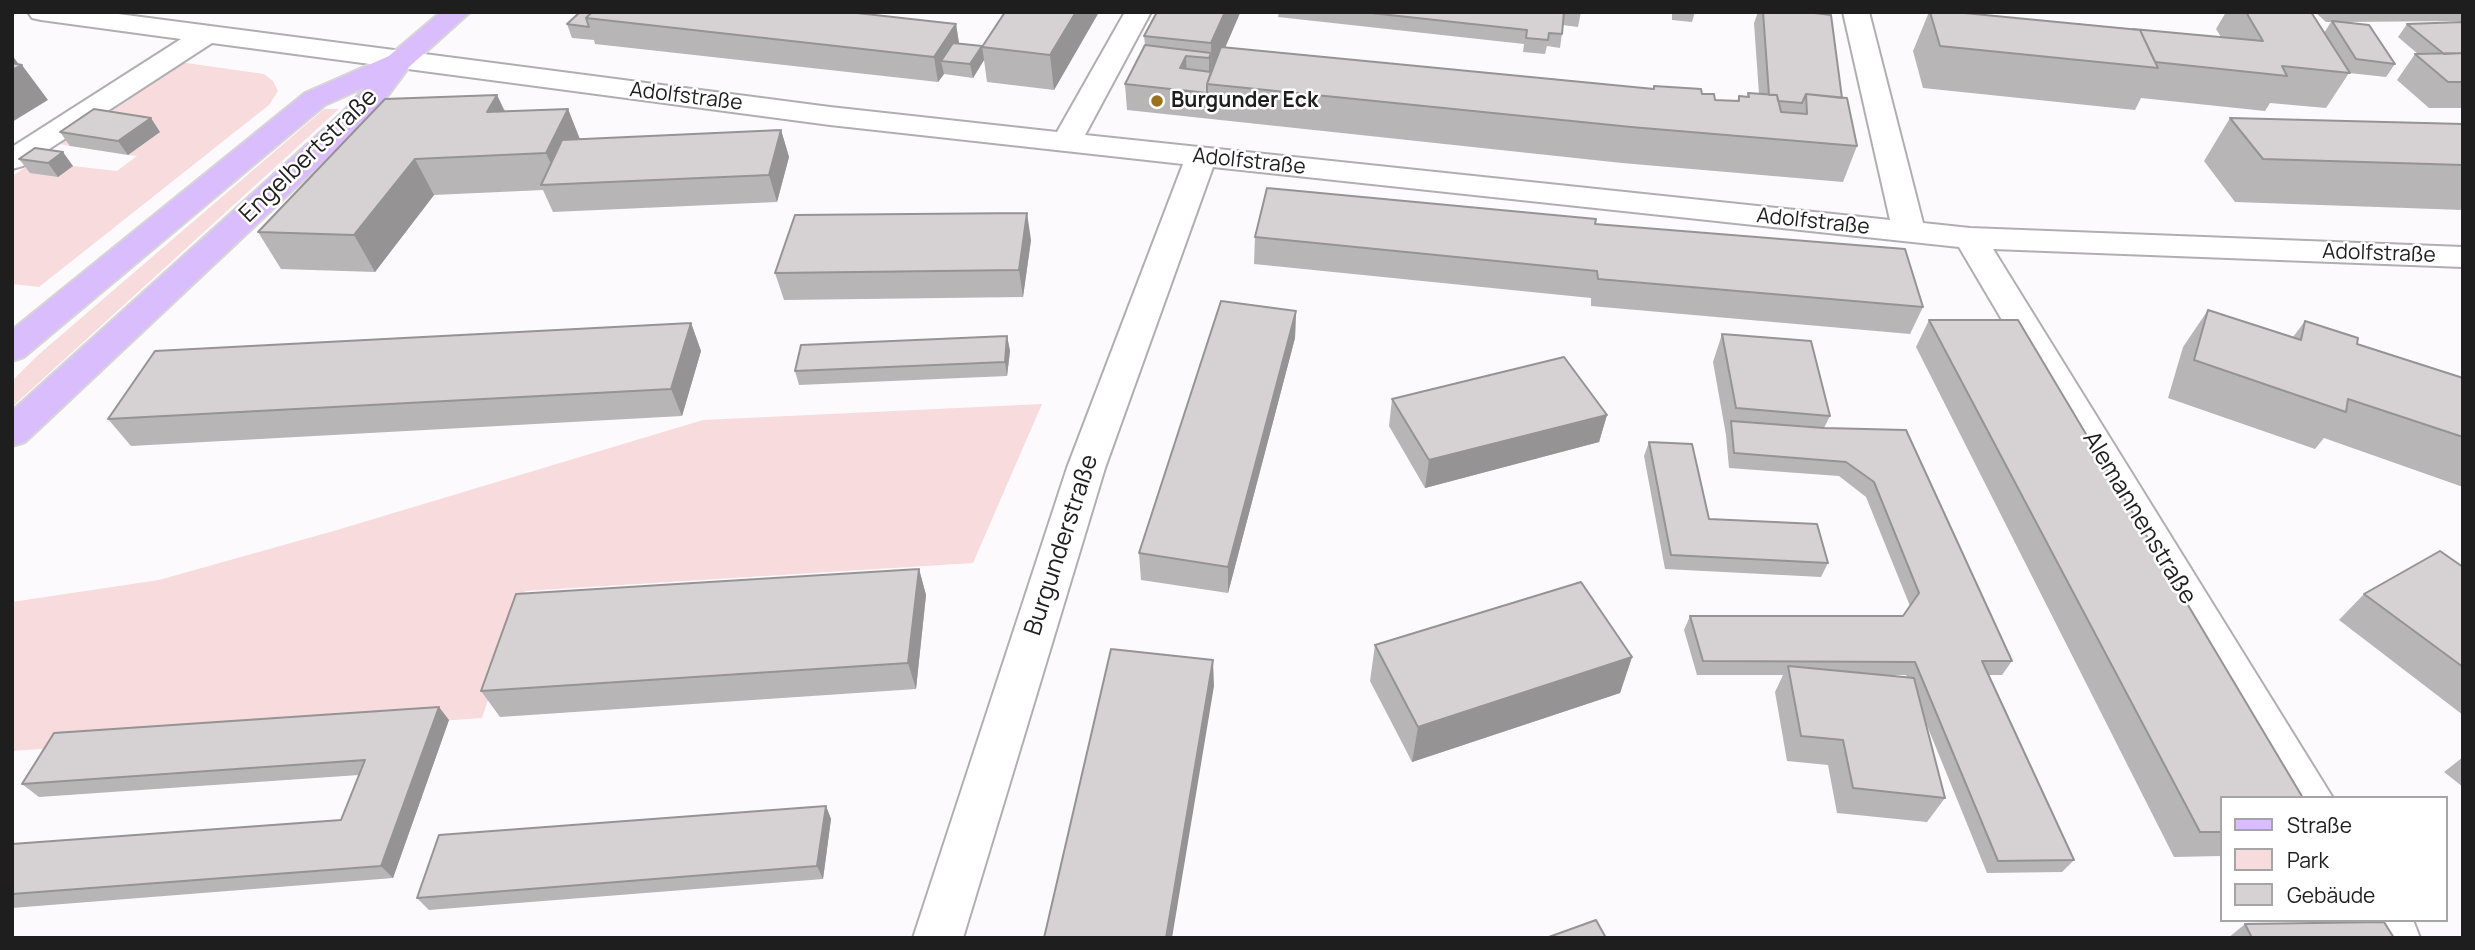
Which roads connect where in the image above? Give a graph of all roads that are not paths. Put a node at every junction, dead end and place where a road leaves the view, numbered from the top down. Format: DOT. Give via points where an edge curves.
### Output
graph roads {
  1 [pos="41,12"];
  2 [pos="457,12"];
  3 [pos="1138,12"];
  4 [pos="1856,12"];
  5 [pos="207,34"];
  6 [pos="399,61"];
  7 [pos="1066,142"];
  8 [pos="1202,157"];
  9 [pos="12,160"];
  10 [pos="1909,232"];
  11 [pos="1970,238"];
  12 [pos="2463,257"];
  13 [pos="12,349"];
  14 [pos="12,433"];
  15 [pos="2309,796"];
  16 [pos="2385,922"];
  17 [pos="938,938"];
  18 [pos="2395,938"];
  1 -- 5 [label="street, Adolfstraße"];
  2 -- 6 [label="main road"];
  3 -- 7 [label="street"];
  4 -- 10 [label="street"];
  5 -- 6 [label="street, Adolfstraße"];
  5 -- 9 [label="street"];
  6 -- 7 [label="street, Adolfstraße"];
  6 -- 13 [label="main road, Engelbertstraße" via="316,99"];
  6 -- 14 [label="main road, Engelbertstraße" via="353,118"];
  7 -- 8 [label="street, Adolfstraße"];
  8 -- 10 [label="street, Adolfstraße"];
  8 -- 17 [label="street, Burgunderstraße" via="1086,468"];
  10 -- 11 [label="street, Adolfstraße"];
  11 -- 12 [label="street, Adolfstraße"];
  11 -- 15 [label="street, Alemannenstraße"];
  16 -- 18 [label="street"];
}
